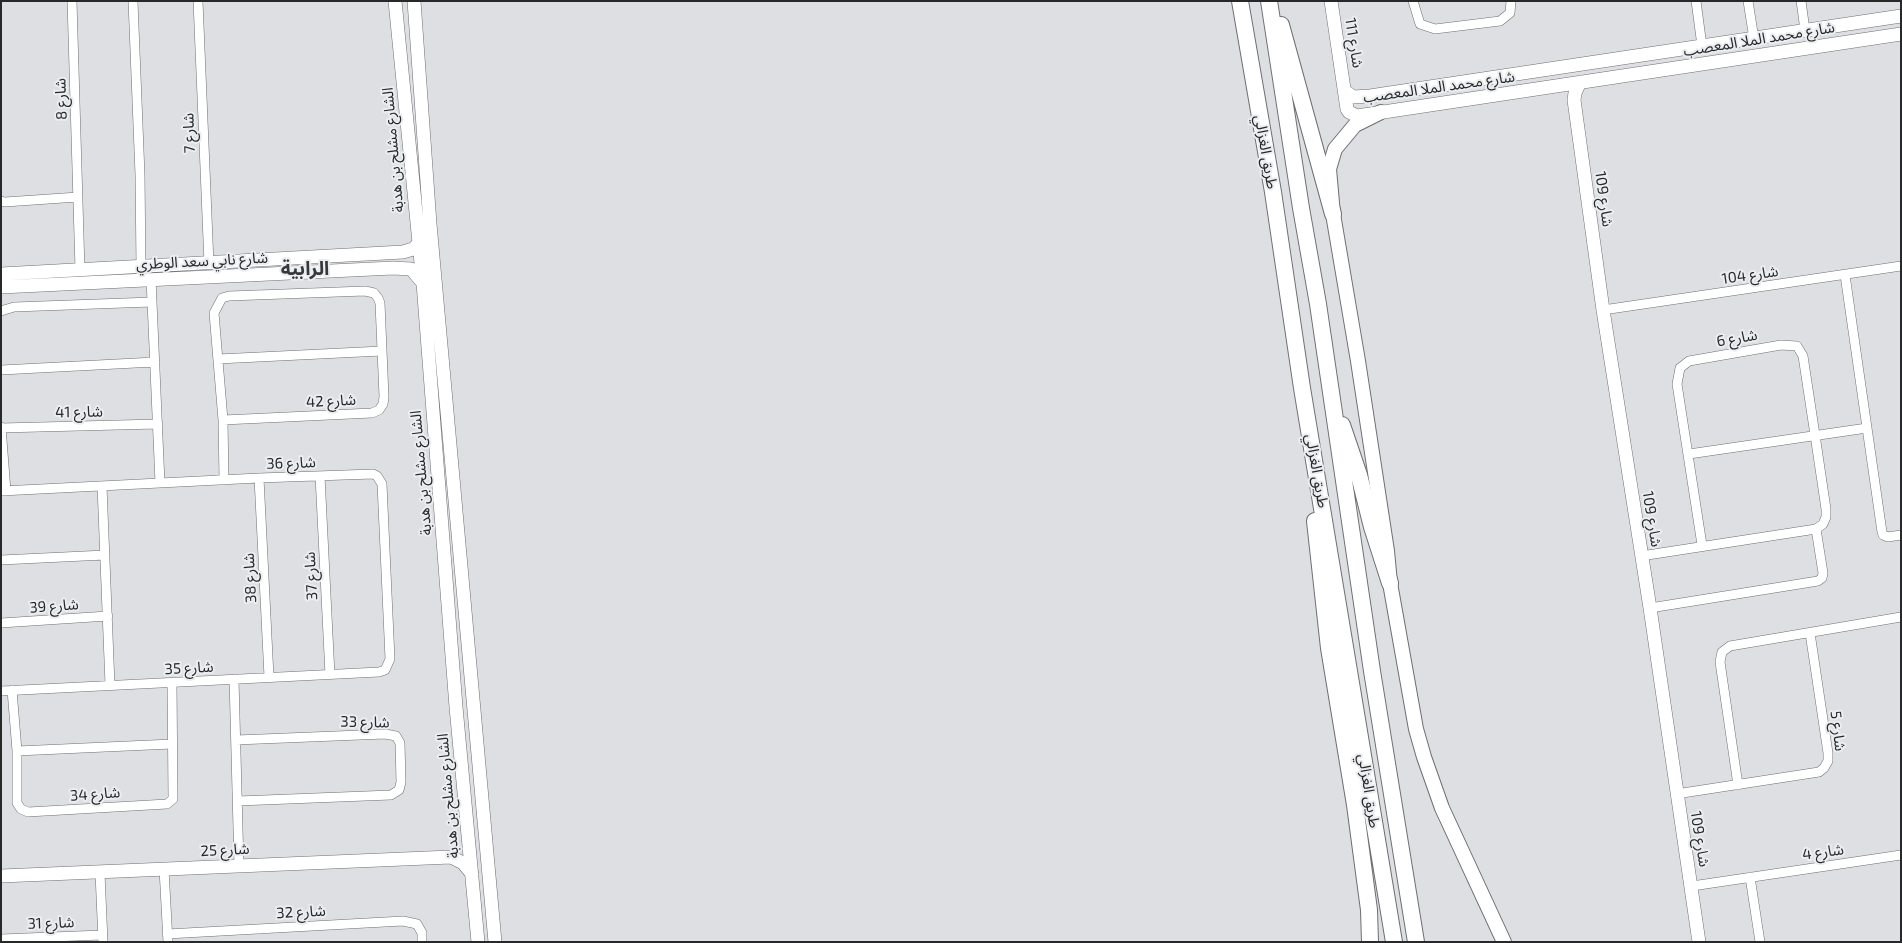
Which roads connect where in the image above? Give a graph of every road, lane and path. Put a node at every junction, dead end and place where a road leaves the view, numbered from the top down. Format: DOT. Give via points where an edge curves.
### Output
graph roads {
  1 [pos="72,1"];
  2 [pos="133,1"];
  3 [pos="198,1"];
  4 [pos="395,1"];
  5 [pos="414,1"];
  6 [pos="1240,1"];
  7 [pos="1269,1"];
  8 [pos="1331,1"];
  9 [pos="1413,1"];
  10 [pos="1511,1"];
  11 [pos="1696,1"];
  12 [pos="1748,1"];
  13 [pos="1801,1"];
  14 [pos="1901,16"];
  15 [pos="1804,30"];
  16 [pos="1901,34"];
  17 [pos="1754,39"];
  18 [pos="1702,46"];
  19 [pos="1580,82"];
  20 [pos="1561,85"];
  21 [pos="1415,90"];
  22 [pos="1345,91"];
  23 [pos="1574,100"];
  24 [pos="1417,107"];
  25 [pos="1381,112"];
  26 [pos="410,160"];
  27 [pos="427,160"];
  28 [pos="429,186"];
  29 [pos="412,188"];
  30 [pos="78,197"];
  31 [pos="1,201"];
  32 [pos="1333,214"];
  33 [pos="418,244"];
  34 [pos="275,259"];
  35 [pos="209,264"];
  36 [pos="1901,266"];
  37 [pos="141,267"];
  38 [pos="80,270"];
  39 [pos="1,274"];
  40 [pos="276,274"];
  41 [pos="1845,275"];
  42 [pos="151,279"];
  43 [pos="423,283"];
  44 [pos="1,287"];
  45 [pos="152,302"];
  46 [pos="1,310"];
  47 [pos="1603,310"];
  48 [pos="382,351"];
  49 [pos="218,359"];
  50 [pos="155,362"];
  51 [pos="1,370"];
  52 [pos="1302,388"];
  53 [pos="1332,398"];
  54 [pos="223,420"];
  55 [pos="158,424"];
  56 [pos="1,428"];
  57 [pos="1866,428"];
  58 [pos="1815,435"];
  59 [pos="1689,454"];
  60 [pos="320,476"];
  61 [pos="259,478"];
  62 [pos="224,480"];
  63 [pos="160,483"];
  64 [pos="102,486"];
  65 [pos="4,491"];
  66 [pos="1816,529"];
  67 [pos="1901,535"];
  68 [pos="1702,545"];
  69 [pos="104,555"];
  70 [pos="1641,556"];
  71 [pos="1,560"];
  72 [pos="1390,583"];
  73 [pos="1650,608"];
  74 [pos="108,616"];
  75 [pos="1901,617"];
  76 [pos="1,623"];
  77 [pos="1810,633"];
  78 [pos="379,672"];
  79 [pos="330,675"];
  80 [pos="269,677"];
  81 [pos="234,679"];
  82 [pos="172,683"];
  83 [pos="110,685"];
  84 [pos="12,690"];
  85 [pos="1,691"];
  86 [pos="456,707"];
  87 [pos="473,707"];
  88 [pos="236,740"];
  89 [pos="172,744"];
  90 [pos="17,751"];
  91 [pos="1738,785"];
  92 [pos="1676,794"];
  93 [pos="238,801"];
  94 [pos="469,838"];
  95 [pos="1901,855"];
  96 [pos="451,857"];
  97 [pos="239,866"];
  98 [pos="164,869"];
  99 [pos="100,873"];
  100 [pos="472,874"];
  101 [pos="1,876"];
  102 [pos="1750,878"];
  103 [pos="1692,886"];
  104 [pos="1497,927"];
  105 [pos="102,938"];
  106 [pos="168,938"];
  107 [pos="1,939"];
  108 [pos="422,942"];
  109 [pos="478,942"];
  110 [pos="495,942"];
  111 [pos="1370,942"];
  112 [pos="1394,942"];
  113 [pos="1416,942"];
  114 [pos="1500,942"];
  115 [pos="1504,942"];
  116 [pos="1699,942"];
  117 [pos="1760,942"];
  1 -- 30 [label="street, شارع 8"];
  2 -- 37 [label="street"];
  3 -- 35 [label="street, شارع 7"];
  4 -- 26 [label="street, الشارع مشلح بن هدبة"];
  5 -- 27 [label="street, الشارع مشلح بن هدبة"];
  6 -- 52 [label="highway, طريق الغزالي" via="1273,192"];
  7 -- 32 [label="highway" via="1284,30 1300,98"];
  7 -- 53 [label="highway, طريق الغزالي"];
  8 -- 22 [label="street, شارع 111"];
  9 -- 10 [label="street" via="1420,24 1435,29 1500,21 1510,14"];
  11 -- 18 [label="street"];
  12 -- 17 [label="street"];
  13 -- 15 [label="street"];
  14 -- 15 [label="street, شارع محمد الملا المعصب"];
  15 -- 17 [label="street, شارع محمد الملا المعصب"];
  16 -- 19 [label="street, شارع محمد الملا المعصب"];
  17 -- 18 [label="street, شارع محمد الملا المعصب"];
  18 -- 21 [label="street, شارع محمد الملا المعصب"];
  19 -- 20 [label="street, شارع محمد الملا المعصب"];
  19 -- 23 [label="street, شارع 109"];
  20 -- 23 [label="street" via="1571,93"];
  20 -- 24 [label="street, شارع محمد الملا المعصب"];
  21 -- 22 [label="street, شارع محمد الملا المعصب" via="1358,97 1353,97"];
  21 -- 24 [label="street"];
  22 -- 25 [label="street, شارع محمد الملا المعصب" via="1347,109 1352,114 1357,116"];
  23 -- 47 [label="street, شارع 109"];
  24 -- 25 [label="street, شارع محمد الملا المعصب"];
  25 -- 32 [label="main road" via="1355,125 1335,149 1329,169"];
  26 -- 27 [label="street" via="420,167"];
  26 -- 29 [label="street, الشارع مشلح بن هدبة"];
  27 -- 28 [label="street, الشارع مشلح بن هدبة"];
  28 -- 29 [label="street" via="420,183"];
  28 -- 87 [label="street, الشارع مشلح بن هدبة" via="430,224"];
  29 -- 33 [label="street, الشارع مشلح بن هدبة"];
  30 -- 31 [label="street"];
  30 -- 38 [label="street, شارع 8"];
  32 -- 72 [label="main road" via="1357,354"];
  33 -- 34 [label="street, شارع نابي سعد الوطري" via="403,252"];
  33 -- 43 [label="street, الشارع مشلح بن هدبة"];
  34 -- 35 [label="street, شارع نابي سعد الوطري"];
  34 -- 40 [label="street" via="281,266"];
  35 -- 37 [label="street, شارع نابي سعد الوطري"];
  36 -- 41 [label="street, شارع 104"];
  37 -- 38 [label="street, شارع نابي سعد الوطري"];
  38 -- 39 [label="street, شارع نابي سعد الوطري"];
  40 -- 42 [label="street, شارع نابي سعد الوطري"];
  40 -- 43 [label="street, شارع نابي سعد الوطري" via="393,268 411,270"];
  41 -- 47 [label="street, شارع 104"];
  41 -- 57 [label="street"];
  42 -- 44 [label="street, شارع نابي سعد الوطري"];
  42 -- 45 [label="street"];
  43 -- 86 [label="street, الشارع مشلح بن هدبة"];
  45 -- 46 [label="street" via="14,307"];
  45 -- 50 [label="street"];
  47 -- 70 [label="street, شارع 109"];
  48 -- 49 [label="street"];
  48 -- 49 [label="street, شارع 42" via="380,303 374,293 365,291 229,296 222,298 214,313"];
  48 -- 54 [label="street, شارع 42" via="384,398 379,410 372,413"];
  49 -- 54 [label="street, شارع 42"];
  50 -- 51 [label="street"];
  50 -- 55 [label="street"];
  52 -- 111 [label="highway" via="1329,648 1370,910"];
  52 -- 112 [label="highway, طريق الغزالي"];
  53 -- 72 [label="highway" via="1353,457"];
  53 -- 113 [label="highway, طريق الغزالي" via="1371,664"];
  54 -- 62 [label="street, شارع 42"];
  55 -- 56 [label="street, شارع 41"];
  55 -- 63 [label="street"];
  56 -- 65 [label="street, شارع 41"];
  57 -- 58 [label="street"];
  57 -- 67 [label="street" via="1882,532 1888,537"];
  58 -- 59 [label="street"];
  58 -- 59 [label="street, شارع 6" via="1803,356 1797,346 1781,345 1689,361 1680,368 1677,384"];
  58 -- 66 [label="street, شارع 6" via="1826,509 1823,524"];
  59 -- 68 [label="street, شارع 6"];
  60 -- 61 [label="street, شارع 36"];
  60 -- 78 [label="street, شارع 36" via="373,474 380,479 390,659 385,670"];
  60 -- 79 [label="street, شارع 37"];
  61 -- 62 [label="street, شارع 36"];
  61 -- 80 [label="street, شارع 38"];
  62 -- 63 [label="street, شارع 36"];
  63 -- 64 [label="street, شارع 36"];
  64 -- 65 [label="street, شارع 36"];
  64 -- 69 [label="street"];
  66 -- 68 [label="street"];
  66 -- 73 [label="street" via="1823,573 1818,581"];
  68 -- 70 [label="street"];
  69 -- 71 [label="street"];
  69 -- 74 [label="street"];
  70 -- 73 [label="street, شارع 109"];
  72 -- 104 [label="main road" via="1413,714 1424,757 1442,808"];
  73 -- 92 [label="street, شارع 109"];
  74 -- 76 [label="street, شارع 39"];
  74 -- 83 [label="street"];
  75 -- 77 [label="street"];
  77 -- 91 [label="street" via="1730,646 1722,652 1720,662"];
  77 -- 91 [label="street, شارع 5" via="1828,754 1826,766 1819,772"];
  78 -- 79 [label="street, شارع 35"];
  79 -- 80 [label="street, شارع 35"];
  80 -- 81 [label="street, شارع 35"];
  81 -- 82 [label="street, شارع 35"];
  81 -- 88 [label="street"];
  82 -- 83 [label="street, شارع 35"];
  82 -- 89 [label="street, شارع 34"];
  83 -- 84 [label="street, شارع 35"];
  84 -- 85 [label="street, شارع 35"];
  84 -- 90 [label="street, شارع 34"];
  86 -- 87 [label="street" via="458,702 464,699 470,701"];
  86 -- 94 [label="street, الشارع مشلح بن هدبة"];
  87 -- 110 [label="street, الشارع مشلح بن هدبة"];
  88 -- 93 [label="street"];
  88 -- 93 [label="street, شارع 33" via="385,734 396,736 400,743 401,782 399,790 391,795"];
  89 -- 90 [label="street"];
  89 -- 90 [label="street, شارع 34" via="174,793 173,800 167,804 28,812 20,809 17,803"];
  91 -- 92 [label="street, شارع 5"];
  92 -- 103 [label="street, شارع 109"];
  93 -- 97 [label="street"];
  94 -- 96 [label="street"];
  94 -- 100 [label="street, الشارع مشلح بن هدبة"];
  95 -- 102 [label="street, شارع 4"];
  96 -- 97 [label="street, شارع 25"];
  96 -- 100 [label="street" via="463,863"];
  97 -- 98 [label="street, شارع 25"];
  98 -- 99 [label="street, شارع 25"];
  98 -- 106 [label="street, شارع 32"];
  99 -- 101 [label="street, شارع 25"];
  99 -- 105 [label="street, شارع 31"];
  100 -- 109 [label="street, الشارع مشلح بن هدبة"];
  102 -- 103 [label="street, شارع 4"];
  102 -- 117 [label="street"];
  103 -- 116 [label="street, شارع 109"];
  104 -- 114 [label="main road"];
  104 -- 115 [label="main road"];
  105 -- 107 [label="street, شارع 31"];
  106 -- 108 [label="street, شارع 32" via="403,921 417,924 422,933"];
}
